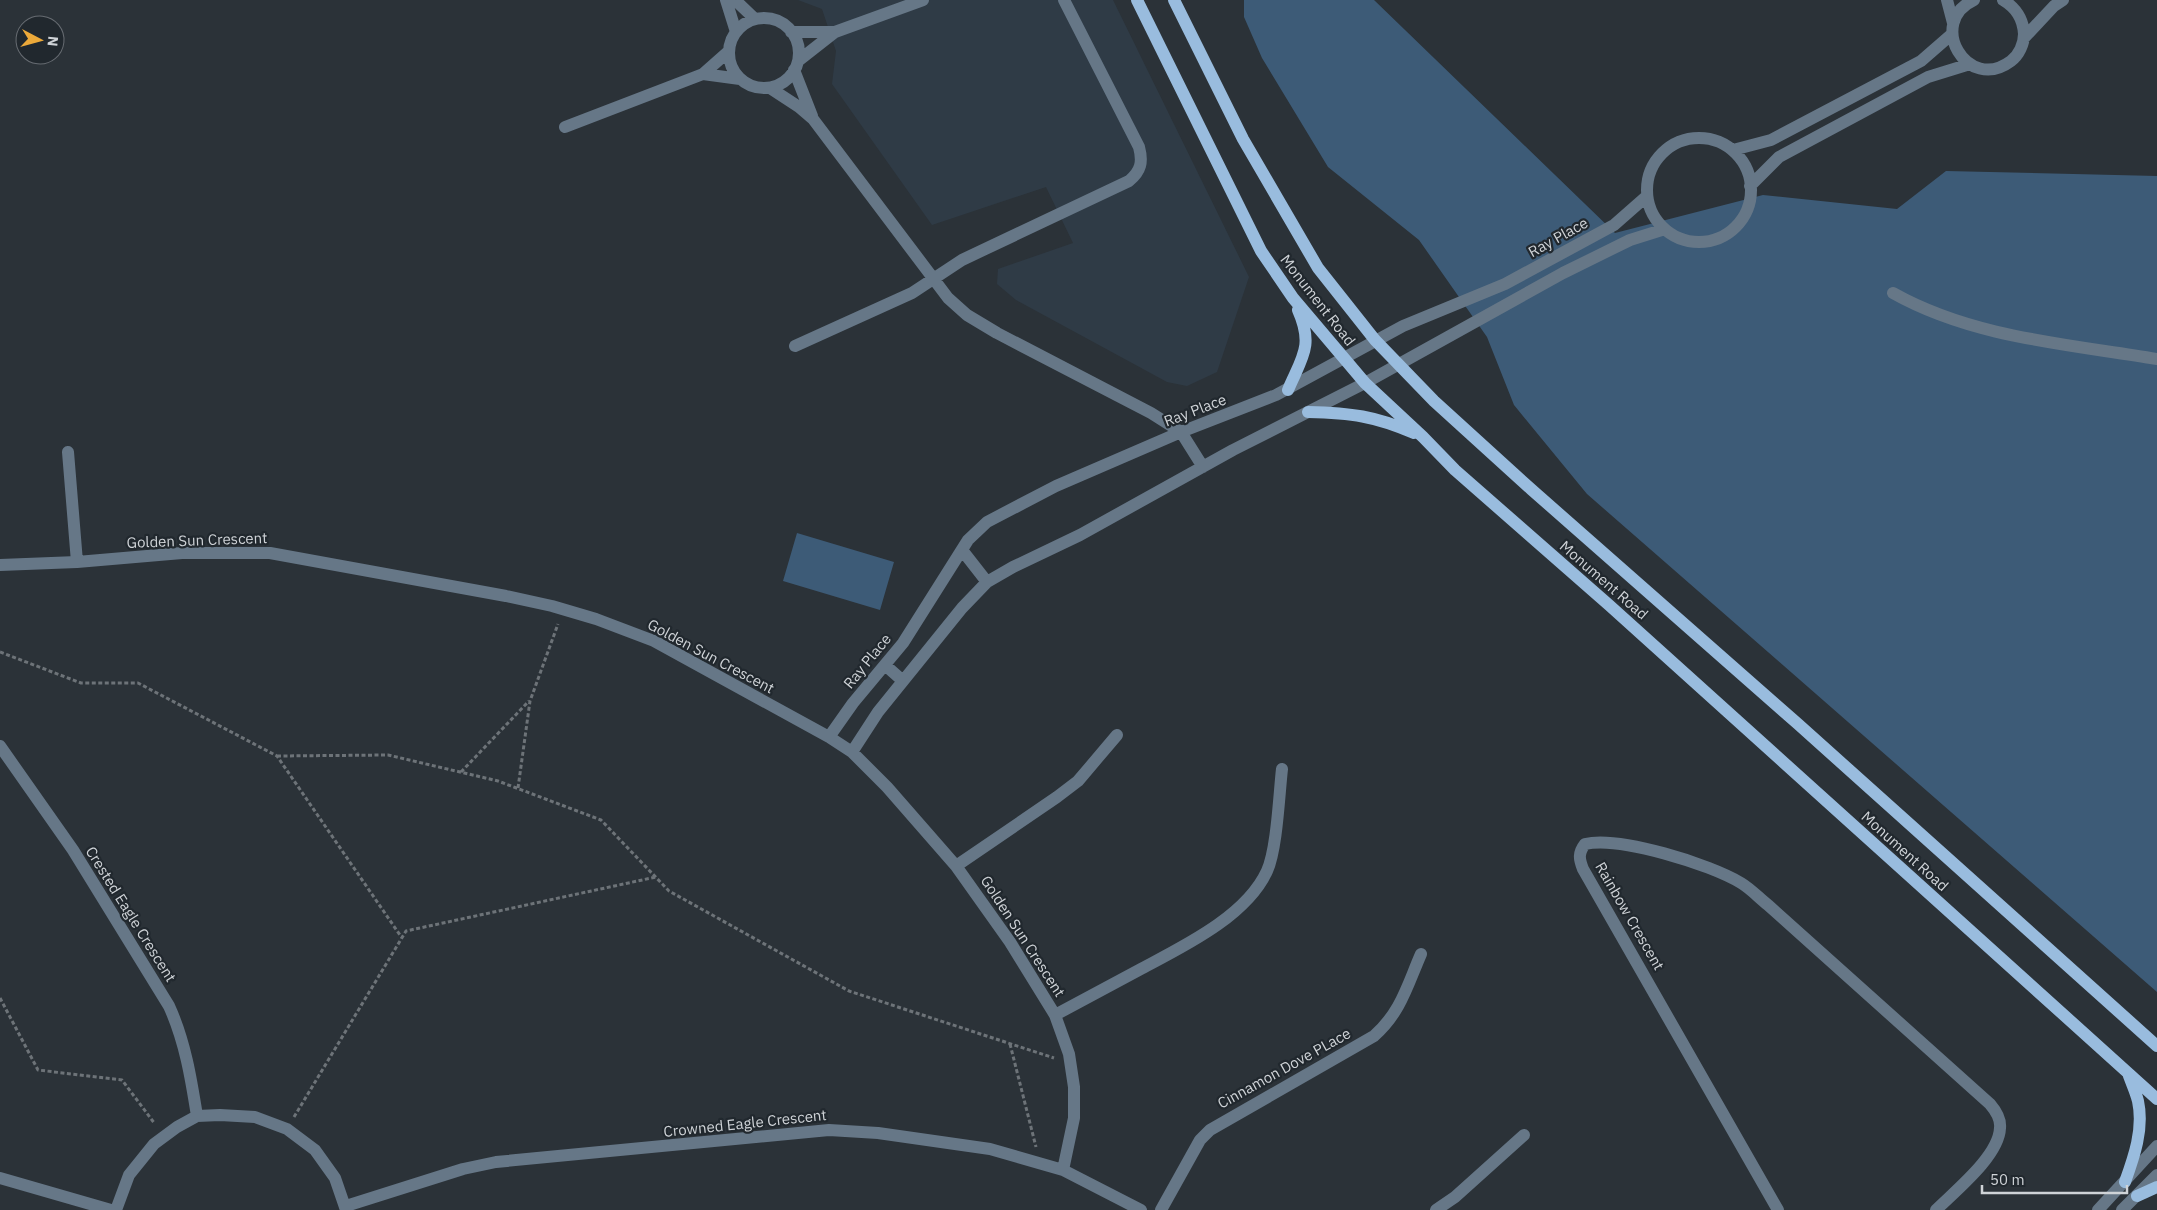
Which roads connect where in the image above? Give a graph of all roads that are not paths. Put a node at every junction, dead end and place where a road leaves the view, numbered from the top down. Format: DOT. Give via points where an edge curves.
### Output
graph roads {
  1 [pos="726,0"];
  2 [pos="735,0"];
  3 [pos="923,0"];
  4 [pos="1064,0"];
  5 [pos="1137,0"];
  6 [pos="1174,0"];
  7 [pos="1947,0"];
  8 [pos="1974,0"];
  9 [pos="2003,0"];
  10 [pos="2063,0"];
  11 [pos="900,4"];
  12 [pos="755,19"];
  13 [pos="1952,29"];
  14 [pos="736,32"];
  15 [pos="791,32"];
  16 [pos="835,32"];
  17 [pos="2024,38"];
  18 [pos="729,51"];
  19 [pos="1970,64"];
  20 [pos="796,66"];
  21 [pos="703,74"];
  22 [pos="740,79"];
  23 [pos="770,88"];
  24 [pos="813,119"];
  25 [pos="565,126"];
  26 [pos="1733,150"];
  27 [pos="1750,186"];
  28 [pos="1647,196"];
  29 [pos="1665,229"];
  30 [pos="933,277"];
  31 [pos="1893,293"];
  32 [pos="1293,298"];
  33 [pos="1375,340"];
  34 [pos="795,346"];
  35 [pos="1343,359"];
  36 [pos="2157,359"];
  37 [pos="1398,364"];
  38 [pos="1365,383"];
  39 [pos="1288,390"];
  40 [pos="1308,412"];
  41 [pos="1181,432"];
  42 [pos="1423,437"];
  43 [pos="68,452"];
  44 [pos="1203,467"];
  45 [pos="962,550"];
  46 [pos="77,562"];
  47 [pos="0,565"];
  48 [pos="987,582"];
  49 [pos="885,665"];
  50 [pos="903,681"];
  51 [pos="1117,735"];
  52 [pos="829,737"];
  53 [pos="0,746"];
  54 [pos="852,752"];
  55 [pos="1282,769"];
  56 [pos="956,866"];
  57 [pos="1421,954"];
  58 [pos="1055,1015"];
  59 [pos="2157,1046"];
  60 [pos="2128,1074"];
  61 [pos="2157,1100"];
  62 [pos="197,1116"];
  63 [pos="1524,1135"];
  64 [pos="2157,1146"];
  65 [pos="1062,1170"];
  66 [pos="2157,1176"];
  67 [pos="1,1181"];
  68 [pos="2125,1182"];
  69 [pos="2157,1187"];
  70 [pos="2137,1196"];
  71 [pos="346,1208"];
  72 [pos="111,1210"];
  73 [pos="116,1210"];
  74 [pos="1140,1210"];
  75 [pos="1161,1210"];
  76 [pos="1436,1210"];
  77 [pos="1778,1210"];
  78 [pos="1936,1210"];
  79 [pos="2098,1210"];
  80 [pos="2122,1210"];
  1 -- 14 [label="street"];
  2 -- 12 [label="street"];
  3 -- 11 [label="street"];
  4 -- 30 [label="street" via="1139,147 1141,167 1129,181 962,260"];
  5 -- 32 [label="main road, Monument Road" via="1261,251"];
  6 -- 33 [label="main road, Monument Road" via="1243,139 1318,268"];
  7 -- 13 [label="street"];
  8 -- 13 [label="street" via="1958,12"];
  9 -- 17 [label="street" via="2019,15"];
  10 -- 17 [label="street"];
  11 -- 16 [label="street"];
  12 -- 14 [label="street"];
  12 -- 15 [label="street" via="775,20"];
  13 -- 19 [label="street" via="1954,46 1960,57"];
  13 -- 26 [label="street" via="1922,61 1913,66 1771,140"];
  14 -- 18 [label="street"];
  15 -- 16 [label="street"];
  15 -- 20 [label="street" via="796,40"];
  16 -- 20 [label="street"];
  17 -- 19 [label="street" via="2020,50 2003,66 1980,69"];
  18 -- 21 [label="street"];
  18 -- 22 [label="street" via="734,71"];
  19 -- 27 [label="street" via="1928,77 1780,157"];
  20 -- 23 [label="street" via="788,78"];
  20 -- 24 [label="street"];
  21 -- 22 [label="street"];
  21 -- 25 [label="street"];
  22 -- 23 [label="street" via="759,88"];
  23 -- 24 [label="street"];
  24 -- 30 [label="street"];
  26 -- 27 [label="street" via="1744,164"];
  26 -- 28 [label="street" via="1718,141 1700,138 1683,140 1667,148 1655,162 1648,178"];
  27 -- 29 [label="street" via="1751,196 1746,212 1737,226 1724,236 1692,242"];
  28 -- 29 [label="street" via="1653,214"];
  28 -- 33 [label="street, Ray Place" via="1614,225 1555,258 1505,284"];
  29 -- 37 [label="street" via="1630,240 1563,273"];
  30 -- 34 [label="street" via="912,293"];
  30 -- 41 [label="street" via="948,298 967,315"];
  31 -- 36 [label="street" via="1937,314 1991,331"];
  32 -- 35 [label="main road, Monument Road"];
  32 -- 39 [label="main road" via="1306,328 1307,340"];
  33 -- 35 [label="street, Ray Place"];
  33 -- 37 [label="main road, Monument Road"];
  35 -- 38 [label="main road, Monument Road"];
  35 -- 39 [label="street, Ray Place"];
  37 -- 38 [label="street"];
  37 -- 59 [label="main road, Monument Road" via="1532,490"];
  38 -- 40 [label="street"];
  38 -- 42 [label="main road, Monument Road"];
  39 -- 41 [label="street, Ray Place"];
  40 -- 42 [label="main road" via="1368,416"];
  40 -- 44 [label="street"];
  41 -- 44 [label="street"];
  41 -- 45 [label="street, Ray Place" via="1014,507 987,522"];
  42 -- 60 [label="main road, Monument Road" via="1455,470"];
  43 -- 46 [label="street"];
  44 -- 48 [label="street"];
  45 -- 48 [label="street"];
  45 -- 49 [label="street, Ray Place" via="903,643"];
  46 -- 47 [label="street, Golden Sun Crescent"];
  46 -- 52 [label="street, Golden Sun Crescent" via="182,553 270,553 563,609 654,641"];
  48 -- 50 [label="street"];
  49 -- 50 [label="street"];
  49 -- 52 [label="street, Ray Place"];
  50 -- 54 [label="street"];
  51 -- 56 [label="street" via="1078,781"];
  52 -- 54 [label="street, Golden Sun Crescent"];
  53 -- 62 [label="street, Crested Eagle Crescent" via="72,850 169,1006 184,1048"];
  54 -- 56 [label="street, Golden Sun Crescent"];
  55 -- 58 [label="street" via="1272,854 1267,870 1236,909 1190,942"];
  56 -- 58 [label="street, Golden Sun Crescent" via="1010,942"];
  57 -- 75 [label="street, Cinnamon Dove PLace" via="1399,1006 1388,1023 1374,1036 1210,1130 1200,1140"];
  58 -- 65 [label="street, Golden Sun Crescent" via="1069,1054 1074,1087 1074,1118"];
  60 -- 61 [label="main road, Monument Road"];
  60 -- 68 [label="main road" via="2138,1101 2140,1121 2136,1149"];
  62 -- 71 [label="street" via="255,1117 287,1128 315,1150 335,1178"];
  62 -- 73 [label="street" via="154,1144 129,1175"];
  63 -- 76 [label="street"];
  64 -- 68 [label="street"];
  65 -- 71 [label="street, Crowned Eagle Crescent" via="990,1149 878,1133 829,1130 496,1162 463,1168"];
  65 -- 74 [label="street, Crowned Eagle Crescent"];
  66 -- 70 [label="street"];
  67 -- 72 [label="street"];
  68 -- 79 [label="street"];
  69 -- 70 [label="main road"];
  70 -- 80 [label="street"];
  77 -- 78 [label="street, Rainbow Crescent" via="1583,869 1579,859 1584,844 1609,841 1632,846 1706,867 1741,883 1990,1104 1998,1114 2000,1128 1997,1141 1975,1170"];
}
